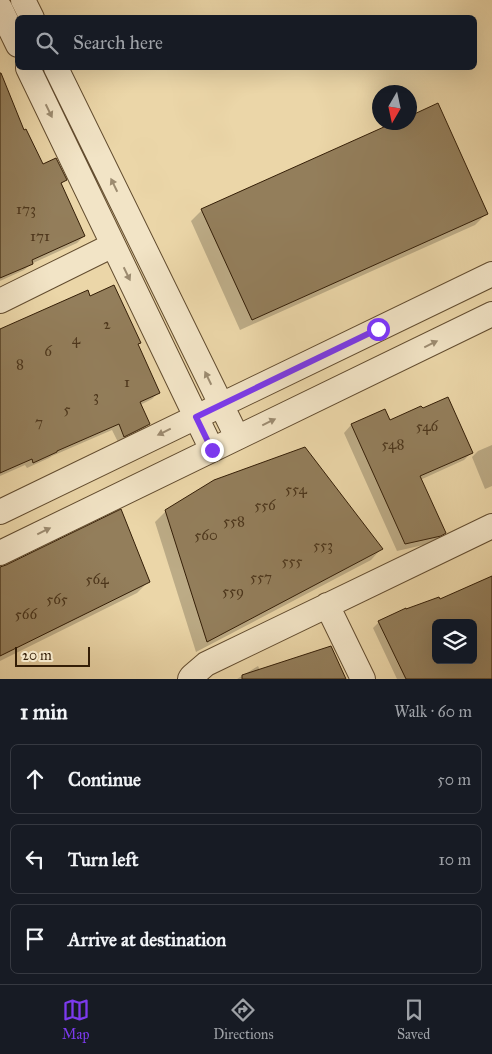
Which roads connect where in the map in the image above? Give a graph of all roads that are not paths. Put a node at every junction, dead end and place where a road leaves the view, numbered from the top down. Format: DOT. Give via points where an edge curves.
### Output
graph roads {
  1 [pos="23,0"];
  2 [pos="0,8"];
  3 [pos="30,15"];
  4 [pos="15,39"];
  5 [pos="29,70"];
  6 [pos="57,70"];
  7 [pos="129,216"];
  8 [pos="109,237"];
  9 [pos="492,274"];
  10 [pos="0,301"];
  11 [pos="492,314"];
  12 [pos="378,329"];
  13 [pos="395,361"];
  14 [pos="222,405"];
  15 [pos="196,417"];
  16 [pos="238,438"];
  17 [pos="212,450"];
  18 [pos="0,512"];
  19 [pos="492,526"];
  20 [pos="0,553"];
  21 [pos="327,605"];
  22 [pos="190,679"];
  23 [pos="363,679"];
  1 -- 3 [label="street"];
  2 -- 4 [label="street"];
  5 -- 8 [label="street, one-way"];
  7 -- 6 [label="street, one-way"];
  7 -- 8 [label="street"];
  14 -- 7 [label="street, one-way"];
  8 -- 10 [label="street"];
  8 -- 15 [label="street, one-way"];
  9 -- 12 [label="street"];
  13 -- 11 [label="street, one-way"];
  12 -- 13 [label="street"];
  12 -- 14 [label="street"];
  16 -- 13 [label="street, one-way"];
  14 -- 15 [label="street"];
  14 -- 16 [label="street"];
  15 -- 17 [label="street"];
  15 -- 18 [label="street, one-way"];
  16 -- 17 [label="street"];
  20 -- 17 [label="street, one-way"];
  19 -- 21 [label="street"];
  21 -- 22 [label="street" via="206,664"];
  21 -- 23 [label="street"];
}
